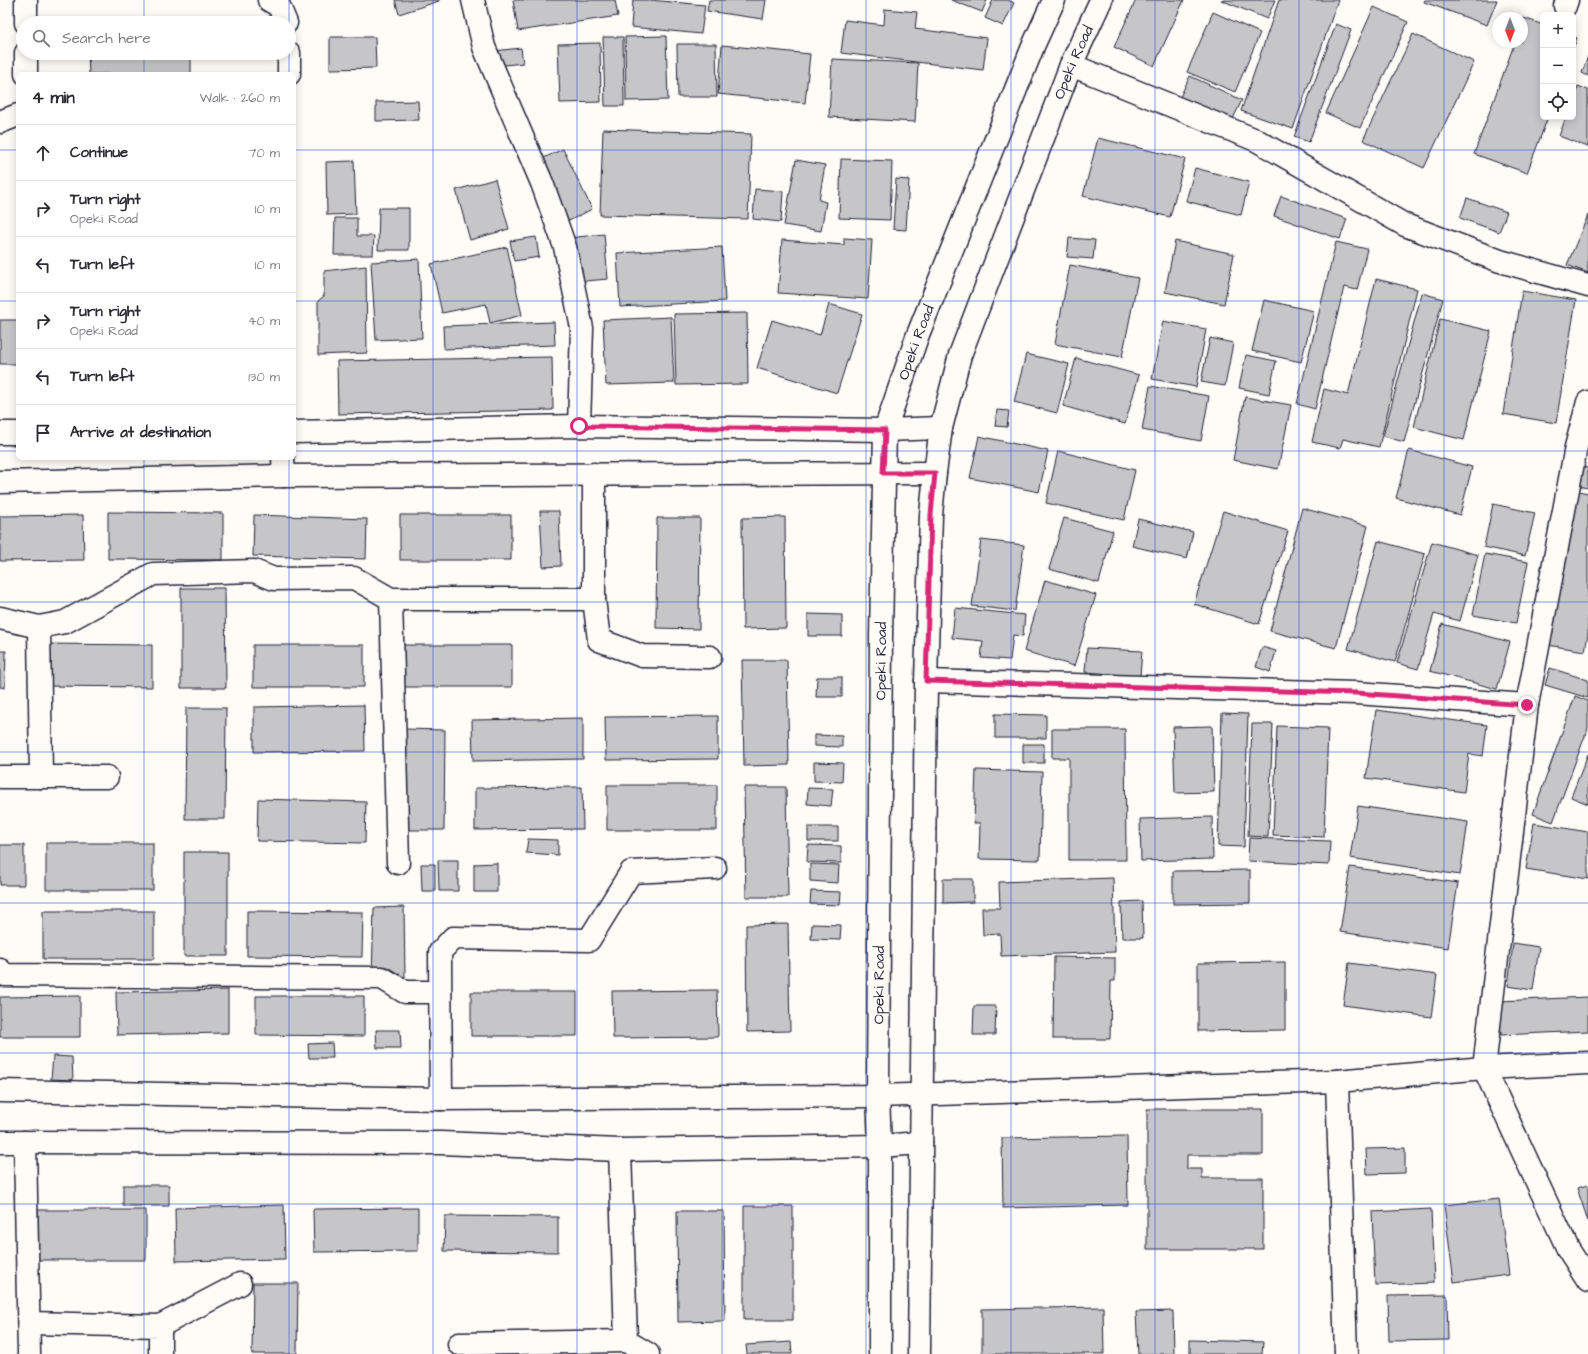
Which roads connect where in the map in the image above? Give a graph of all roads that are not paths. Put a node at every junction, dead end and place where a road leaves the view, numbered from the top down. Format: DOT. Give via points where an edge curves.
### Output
graph roads {
  1 [pos="26,0"];
  2 [pos="269,0"];
  3 [pos="473,0"];
  4 [pos="1054,0"];
  5 [pos="1101,0"];
  6 [pos="26,16"];
  7 [pos="283,16"];
  8 [pos="26,60"];
  9 [pos="289,60"];
  10 [pos="1071,65"];
  11 [pos="26,72"];
  12 [pos="289,72"];
  13 [pos="16,116"];
  14 [pos="0,122"];
  15 [pos="1588,286"];
  16 [pos="1588,402"];
  17 [pos="579,426"];
  18 [pos="941,428"];
  19 [pos="885,430"];
  20 [pos="296,432"];
  21 [pos="0,433"];
  22 [pos="16,433"];
  23 [pos="284,467"];
  24 [pos="883,473"];
  25 [pos="935,473"];
  26 [pos="594,474"];
  27 [pos="0,482"];
  28 [pos="391,599"];
  29 [pos="594,599"];
  30 [pos="0,618"];
  31 [pos="39,627"];
  32 [pos="710,657"];
  33 [pos="926,681"];
  34 [pos="1527,705"];
  35 [pos="0,777"];
  36 [pos="41,777"];
  37 [pos="107,777"];
  38 [pos="398,863"];
  39 [pos="716,868"];
  40 [pos="0,970"];
  41 [pos="440,992"];
  42 [pos="1588,1063"];
  43 [pos="1484,1068"];
  44 [pos="1337,1081"];
  45 [pos="0,1091"];
  46 [pos="922,1095"];
  47 [pos="878,1096"];
  48 [pos="441,1099"];
  49 [pos="0,1142"];
  50 [pos="25,1142"];
  51 [pos="920,1143"];
  52 [pos="880,1146"];
  53 [pos="620,1150"];
  54 [pos="1588,1280"];
  55 [pos="240,1284"];
  56 [pos="29,1323"];
  57 [pos="160,1326"];
  58 [pos="626,1341"];
  59 [pos="459,1344"];
  60 [pos="29,1354"];
  61 [pos="160,1354"];
  62 [pos="648,1354"];
  63 [pos="880,1354"];
  64 [pos="918,1354"];
  65 [pos="1346,1354"];
  1 -- 6 [label="street"];
  2 -- 7 [label="street" via="279,6"];
  3 -- 17 [label="street" via="484,47 542,183 565,248 582,328"];
  4 -- 19 [label="street, Opeki Road" via="917,336"];
  5 -- 10 [label="street, Opeki Road"];
  8 -- 11 [label="street"];
  9 -- 12 [label="street"];
  10 -- 15 [label="street" via="1256,140 1405,225 1500,261"];
  10 -- 18 [label="street, Opeki Road" via="960,355"];
  13 -- 14 [label="street"];
  16 -- 34 [label="street" via="1576,447"];
  17 -- 19 [label="street"];
  17 -- 20 [label="street"];
  18 -- 19 [label="street"];
  18 -- 25 [label="street, Opeki Road"];
  19 -- 24 [label="street, Opeki Road"];
  21 -- 22 [label="street"];
  23 -- 26 [label="street"];
  23 -- 27 [label="street"];
  24 -- 25 [label="street"];
  24 -- 26 [label="street"];
  24 -- 47 [label="street, Opeki Road"];
  25 -- 33 [label="street, Opeki Road" via="931,515"];
  26 -- 29 [label="street"];
  28 -- 29 [label="street"];
  28 -- 31 [label="street" via="354,578 274,579 254,571 153,574 65,622"];
  28 -- 38 [label="street"];
  29 -- 32 [label="street" via="600,640 642,656"];
  30 -- 31 [label="street"];
  31 -- 36 [label="street"];
  33 -- 34 [label="street" via="1356,693"];
  33 -- 46 [label="street, Opeki Road"];
  34 -- 43 [label="street"];
  35 -- 36 [label="street"];
  36 -- 37 [label="street"];
  39 -- 41 [label="street" via="631,872 589,940 453,938 440,952"];
  40 -- 41 [label="street" via="4,975 382,978 405,992"];
  41 -- 48 [label="street"];
  42 -- 43 [label="street"];
  43 -- 44 [label="street"];
  43 -- 54 [label="street" via="1568,1249"];
  44 -- 46 [label="street"];
  44 -- 65 [label="street"];
  45 -- 48 [label="street"];
  46 -- 47 [label="street"];
  46 -- 51 [label="street, Opeki Road"];
  47 -- 48 [label="street"];
  47 -- 52 [label="street, Opeki Road"];
  49 -- 50 [label="street"];
  50 -- 53 [label="street" via="440,1143"];
  50 -- 56 [label="street"];
  51 -- 52 [label="street"];
  51 -- 64 [label="street, Opeki Road"];
  52 -- 53 [label="street"];
  52 -- 63 [label="street, Opeki Road"];
  53 -- 58 [label="street"];
  55 -- 57 [label="street"];
  56 -- 57 [label="street"];
  56 -- 60 [label="street"];
  57 -- 61 [label="street"];
  58 -- 59 [label="street"];
  58 -- 62 [label="street"];
}
